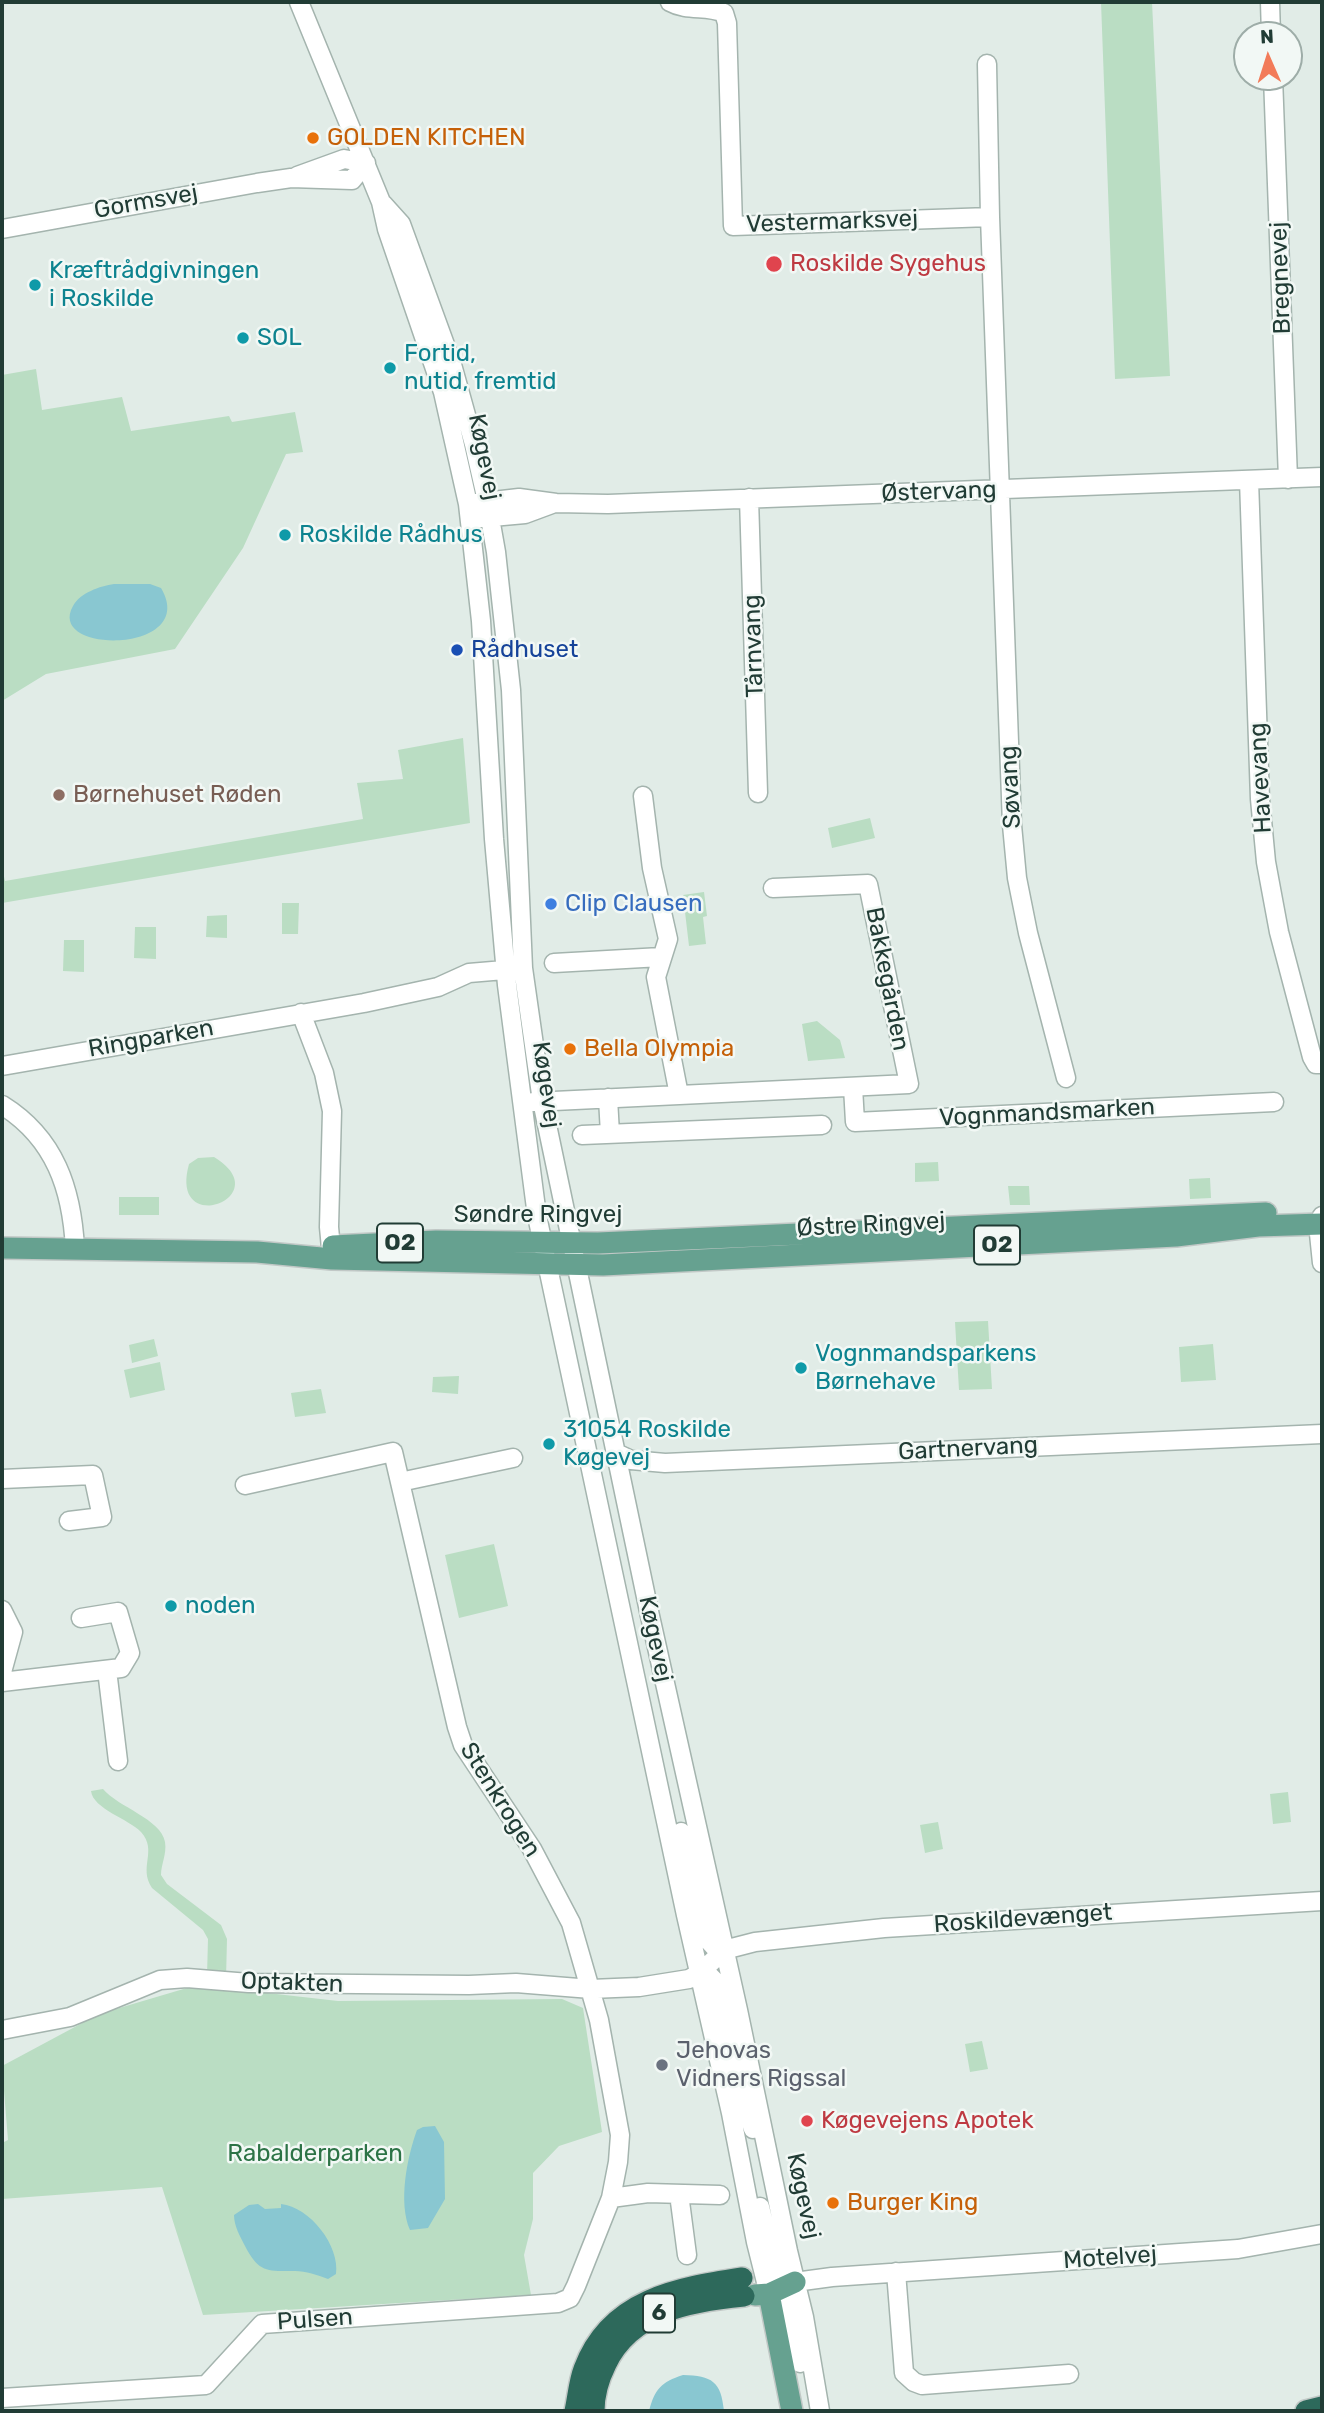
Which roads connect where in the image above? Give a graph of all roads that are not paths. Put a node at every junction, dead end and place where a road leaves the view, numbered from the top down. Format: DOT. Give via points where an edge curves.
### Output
graph roads {
  1 [pos="670,2"];
  2 [pos="1270,2"];
  3 [pos="299,3"];
  4 [pos="726,7"];
  5 [pos="1271,21"];
  6 [pos="987,64"];
  7 [pos="1274,91"];
  8 [pos="366,163"];
  9 [pos="381,202"];
  10 [pos="990,217"];
  11 [pos="2,229"];
  12 [pos="1322,477"];
  13 [pos="1289,479"];
  14 [pos="1249,480"];
  15 [pos="999,489"];
  16 [pos="749,498"];
  17 [pos="489,509"];
  18 [pos="469,512"];
  19 [pos="758,793"];
  20 [pos="643,796"];
  21 [pos="773,888"];
  22 [pos="661,957"];
  23 [pos="554,963"];
  24 [pos="514,969"];
  25 [pos="301,1013"];
  26 [pos="1322,1064"];
  27 [pos="2,1066"];
  28 [pos="1066,1078"];
  29 [pos="909,1084"];
  30 [pos="853,1087"];
  31 [pos="679,1095"];
  32 [pos="608,1098"];
  33 [pos="542,1101"];
  34 [pos="522,1102"];
  35 [pos="1274,1102"];
  36 [pos="2,1105"];
  37 [pos="822,1125"];
  38 [pos="610,1134"];
  39 [pos="582,1135"];
  40 [pos="1321,1218"];
  41 [pos="734,1237"];
  42 [pos="542,1242"];
  43 [pos="571,1243"];
  44 [pos="2,1248"];
  45 [pos="75,1249"];
  46 [pos="331,1253"];
  47 [pos="1322,1264"];
  48 [pos="548,1265"];
  49 [pos="576,1265"];
  50 [pos="1322,1434"];
  51 [pos="616,1453"];
  52 [pos="513,1458"];
  53 [pos="2,1479"];
  54 [pos="400,1482"];
  55 [pos="245,1485"];
  56 [pos="69,1521"];
  57 [pos="2,1610"];
  58 [pos="81,1618"];
  59 [pos="107,1670"];
  60 [pos="2,1672"];
  61 [pos="2,1682"];
  62 [pos="118,1761"];
  63 [pos="658,1777"];
  64 [pos="1322,1901"];
  65 [pos="724,1950"];
  66 [pos="699,1973"];
  67 [pos="591,1989"];
  68 [pos="2,2030"];
  69 [pos="737,2145"];
  70 [pos="770,2170"];
  71 [pos="679,2194"];
  72 [pos="720,2195"];
  73 [pos="611,2198"];
  74 [pos="1322,2234"];
  75 [pos="687,2255"];
  76 [pos="896,2272"];
  77 [pos="777,2285"];
  78 [pos="743,2287"];
  79 [pos="1069,2374"];
  80 [pos="2,2398"];
  81 [pos="1322,2407"];
  82 [pos="575,2411"];
  83 [pos="594,2411"];
  84 [pos="792,2411"];
  85 [pos="815,2411"];
  86 [pos="820,2411"];
  87 [pos="1306,2411"];
  1 -- 4 [label="street, Vestermarksvej" via="692,9"];
  2 -- 5 [label="street"];
  3 -- 8 [label="street, Køgevej"];
  4 -- 10 [label="street, Vestermarksvej" via="733,226"];
  6 -- 10 [label="street"];
  7 -- 13 [label="street, Bregnevej"];
  8 -- 9 [label="street, Køgevej"];
  8 -- 11 [label="street, Gormsvej" via="344,159 291,178"];
  9 -- 17 [label="street, Køgevej" via="401,224 451,361"];
  9 -- 18 [label="street, Køgevej" via="443,392"];
  10 -- 15 [label="street"];
  12 -- 13 [label="street, Østervang"];
  13 -- 14 [label="street, Østervang"];
  14 -- 15 [label="street, Østervang"];
  14 -- 26 [label="street, Havevang" via="1266,862 1312,1057"];
  15 -- 16 [label="street, Østervang"];
  15 -- 28 [label="street, Søvang" via="1017,878"];
  16 -- 17 [label="street, Østervang" via="556,503 525,514"];
  16 -- 19 [label="street, Tårnvang"];
  17 -- 18 [label="street, Østervang"];
  17 -- 24 [label="street, Køgevej" via="511,690"];
  18 -- 24 [label="street, Køgevej" via="481,621 494,839"];
  20 -- 22 [label="street" via="652,868 668,939"];
  21 -- 29 [label="street, Bakkegården" via="868,884"];
  22 -- 23 [label="street"];
  22 -- 31 [label="street" via="656,977"];
  24 -- 25 [label="street, Ringparken" via="468,974 438,987"];
  24 -- 33 [label="street, Køgevej"];
  24 -- 34 [label="street, Køgevej"];
  25 -- 27 [label="street, Ringparken"];
  25 -- 46 [label="street" via="324,1073 332,1111"];
  29 -- 30 [label="street, Vognmandsmarken"];
  30 -- 31 [label="street, Vognmandsmarken"];
  30 -- 35 [label="street, Vognmandsmarken" via="855,1122"];
  31 -- 32 [label="street, Vognmandsmarken"];
  32 -- 33 [label="street, Vognmandsmarken"];
  32 -- 38 [label="street"];
  33 -- 34 [label="street, Vognmandsmarken"];
  33 -- 43 [label="street, Køgevej"];
  34 -- 42 [label="street, Køgevej"];
  36 -- 45 [label="street" via="21,1117 57,1163 68,1192"];
  37 -- 38 [label="street"];
  38 -- 39 [label="street"];
  40 -- 41 [label="main road, Østre Ringvej / O2"];
  40 -- 47 [label="street"];
  40 -- 49 [label="main road, Østre Ringvej / O2" via="1176,1236"];
  41 -- 43 [label="main road, Søndre Ringvej / O2"];
  42 -- 43 [label="main road, Søndre Ringvej / O2"];
  42 -- 46 [label="main road, Søndre Ringvej / O2" via="436,1241"];
  42 -- 48 [label="street, Køgevej"];
  43 -- 49 [label="street, Køgevej"];
  44 -- 45 [label="main road, Søndre Ringvej / O2"];
  45 -- 46 [label="main road, Søndre Ringvej / O2"];
  46 -- 48 [label="main road, Søndre Ringvej / O2"];
  48 -- 49 [label="main road, Østre Ringvej / O2"];
  48 -- 63 [label="street, Køgevej"];
  49 -- 51 [label="street, Køgevej"];
  50 -- 51 [label="street, Gartnervang" via="665,1463 631,1460"];
  51 -- 65 [label="street, Køgevej"];
  52 -- 54 [label="street"];
  53 -- 56 [label="street" via="93,1475 102,1517"];
  54 -- 55 [label="street, Stenkrogen" via="393,1452"];
  54 -- 67 [label="street, Stenkrogen" via="463,1745 532,1849 575,1934"];
  57 -- 60 [label="street" via="13,1632"];
  58 -- 59 [label="street" via="118,1612 130,1653 121,1668"];
  59 -- 61 [label="street"];
  59 -- 62 [label="street"];
  63 -- 65 [label="street" via="680,1829 706,1938 716,1949"];
  63 -- 66 [label="street, Køgevej"];
  64 -- 65 [label="street, Roskildevænget" via="884,1928 755,1942"];
  65 -- 66 [label="street"];
  65 -- 70 [label="street, Køgevej"];
  66 -- 67 [label="street, Optakten" via="676,1982"];
  66 -- 69 [label="street, Køgevej"];
  66 -- 70 [label="street" via="717,1983 740,2090"];
  67 -- 68 [label="street, Optakten" via="516,1983 314,1985 187,1978 160,1980 70,2017"];
  67 -- 73 [label="street" via="620,2134"];
  69 -- 77 [label="street, Køgevej"];
  69 -- 77 [label="street" via="757,2195 775,2268 783,2276"];
  70 -- 77 [label="street, Køgevej"];
  71 -- 72 [label="street"];
  71 -- 73 [label="street"];
  71 -- 75 [label="street"];
  73 -- 80 [label="street, Pulsen" via="570,2298 558,2304 262,2324 206,2385"];
  74 -- 76 [label="street, Motelvej" via="1238,2249"];
  76 -- 77 [label="street, Motelvej"];
  76 -- 79 [label="street" via="904,2373 914,2382"];
  77 -- 78 [label="main road, 6"];
  77 -- 84 [label="main road, Køgevej"];
  77 -- 85 [label="street" via="792,2316 806,2394"];
  77 -- 86 [label="street, Køgevej" via="804,2317"];
  78 -- 82 [label="highway" via="680,2288 626,2313 609,2328 583,2370"];
  78 -- 83 [label="highway, 6" via="657,2314 634,2328 609,2357 600,2376"];
  81 -- 87 [label="highway"];
}
